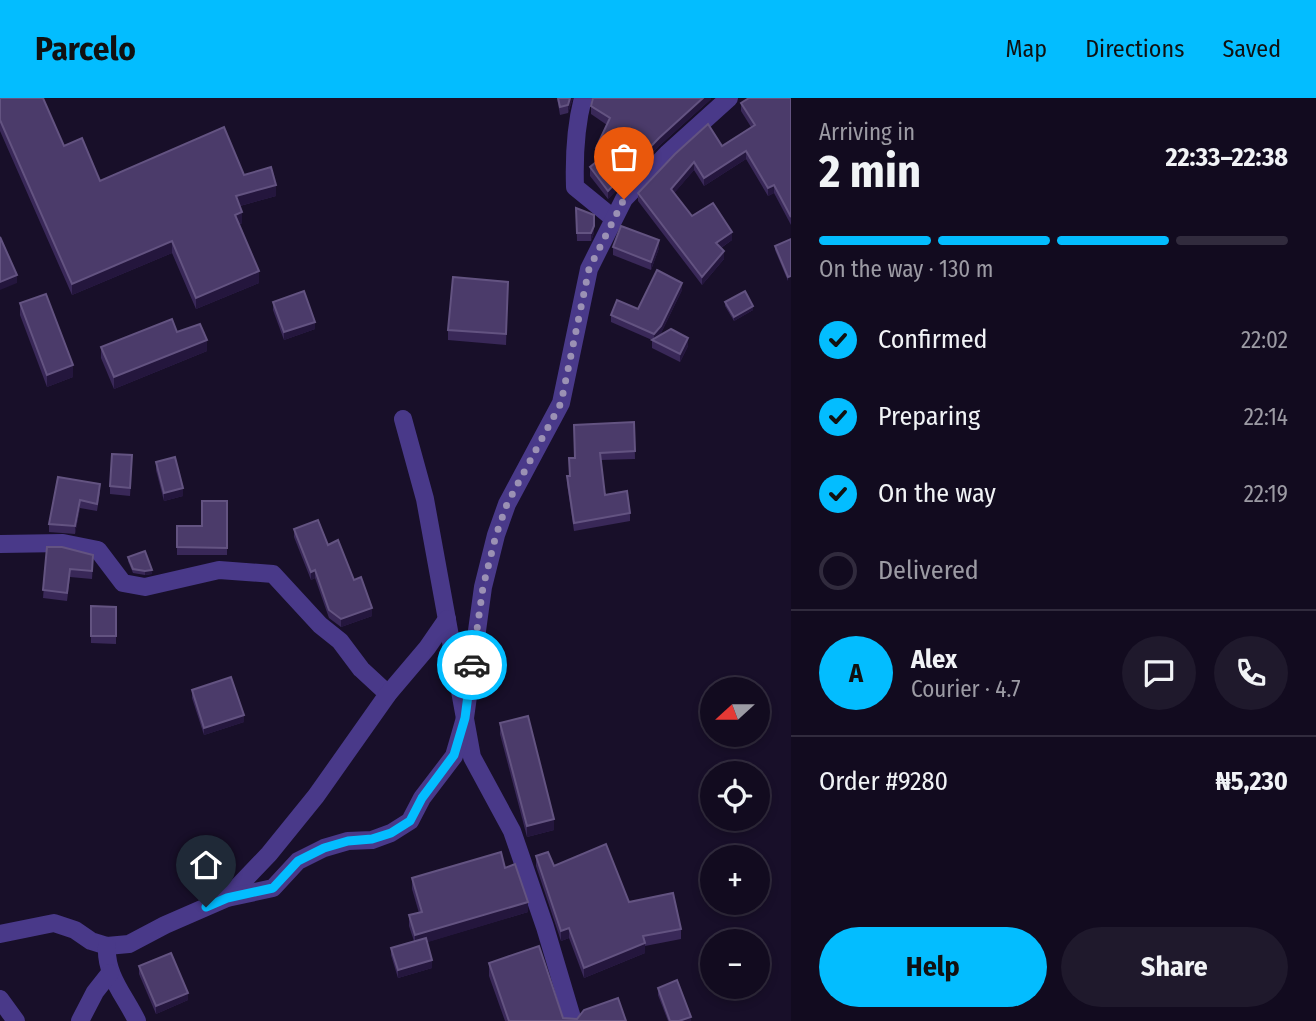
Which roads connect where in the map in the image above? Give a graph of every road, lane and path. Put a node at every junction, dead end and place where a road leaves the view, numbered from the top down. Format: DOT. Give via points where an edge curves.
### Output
graph roads {
  1 [pos="583,98"];
  2 [pos="727,99"];
  3 [pos="613,218"];
  4 [pos="403,419"];
  5 [pos="0,544"];
  6 [pos="447,618"];
  7 [pos="388,694"];
  8 [pos="465,718"];
  9 [pos="227,898"];
  10 [pos="0,934"];
  11 [pos="107,946"];
  12 [pos="110,973"];
  13 [pos="0,999"];
  14 [pos="16,1021"];
  15 [pos="80,1021"];
  16 [pos="137,1021"];
  17 [pos="573,1021"];
  1 -- 3 [label="street" via="574,153 575,187"];
  2 -- 3 [label="street" via="638,182"];
  3 -- 8 [label="street" via="589,269 561,403 507,504 496,535 483,587"];
  4 -- 6 [label="street" via="425,499"];
  5 -- 7 [label="street" via="63,543 98,550 123,583 145,587 219,570 273,574"];
  6 -- 7 [label="street"];
  6 -- 8 [label="street"];
  7 -- 9 [label="street" via="316,796"];
  8 -- 9 [label="street" via="454,755 410,821 372,839 324,848 298,861 273,888"];
  8 -- 17 [label="street" via="471,757 512,831"];
  9 -- 11 [label="street" via="129,944"];
  10 -- 11 [label="street" via="54,923"];
  11 -- 12 [label="street"];
  12 -- 15 [label="street"];
  12 -- 16 [label="street"];
  13 -- 14 [label="street"];
}
